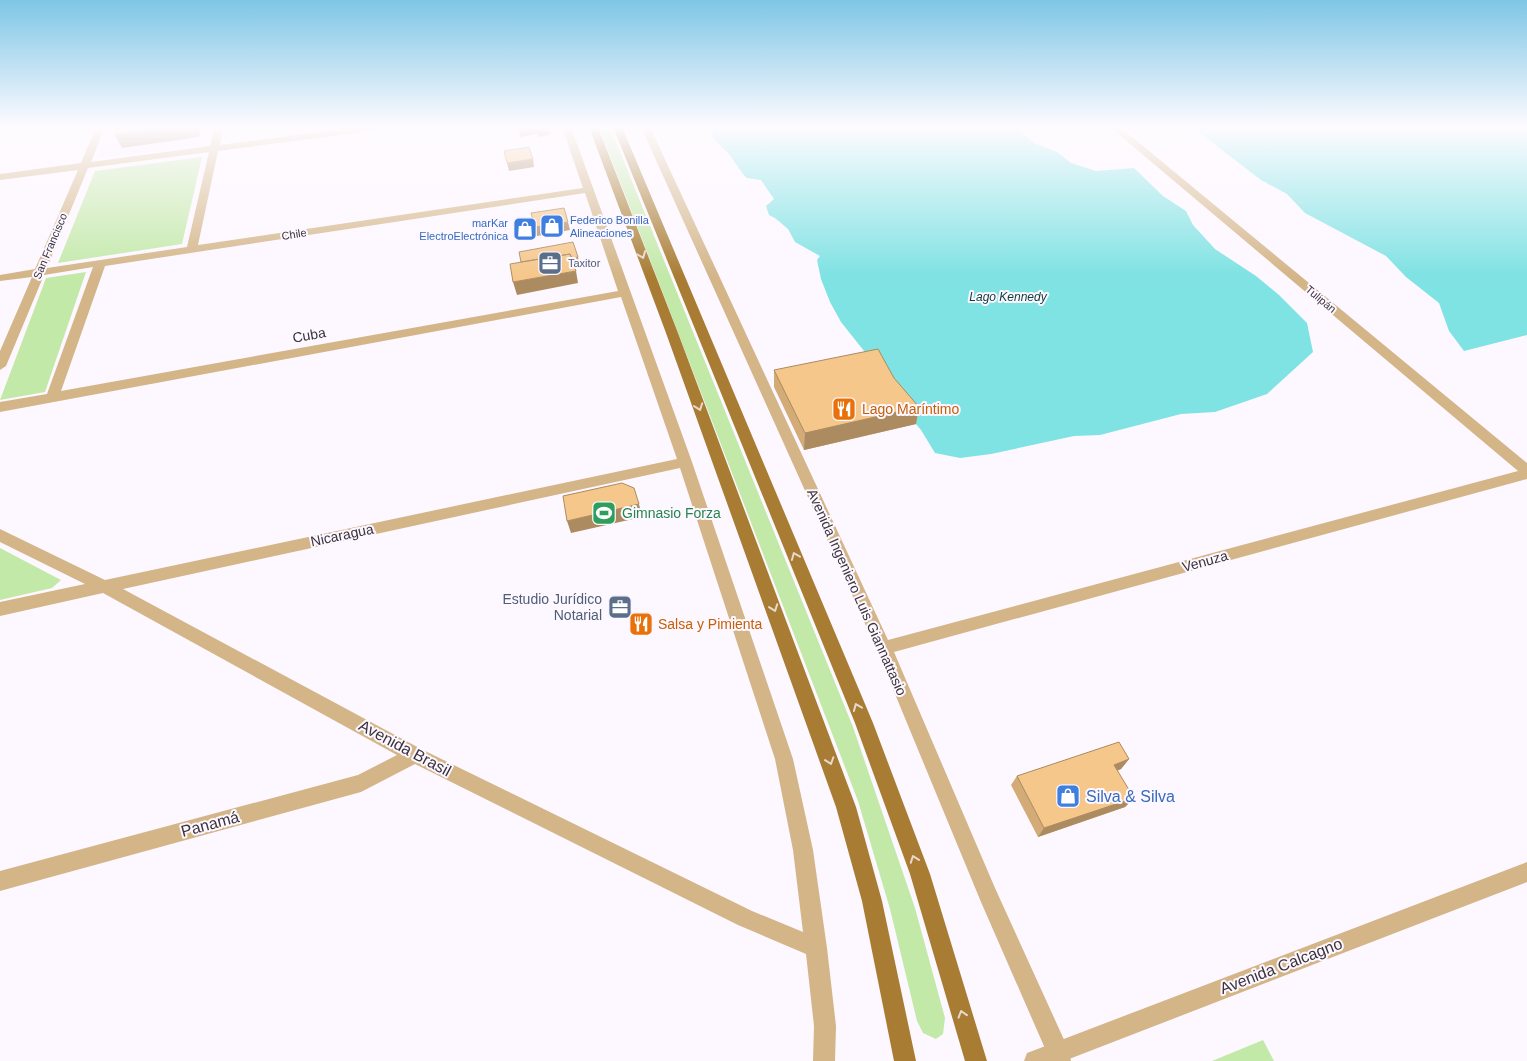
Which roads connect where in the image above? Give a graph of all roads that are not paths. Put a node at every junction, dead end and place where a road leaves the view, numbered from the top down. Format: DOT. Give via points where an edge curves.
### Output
graph roads {
  1 [pos="80,177"];
  2 [pos="207,177"];
  3 [pos="583,177"];
  4 [pos="612,177"];
  5 [pos="638,177"];
  6 [pos="668,177"];
  7 [pos="1173,177"];
  8 [pos="587,190"];
  9 [pos="192,249"];
  10 [pos="100,263"];
  11 [pos="39,272"];
  12 [pos="0,278"];
  13 [pos="624,293"];
  14 [pos="0,366"];
  15 [pos="52,398"];
  16 [pos="0,407"];
  17 [pos="684,462"];
  18 [pos="1527,472"];
  19 [pos="0,535"];
  20 [pos="103,586"];
  21 [pos="0,609"];
  22 [pos="884,648"];
  23 [pos="415,755"];
  24 [pos="1527,872"];
  25 [pos="0,881"];
  26 [pos="816,948"];
  27 [pos="1059,1056"];
  28 [pos="824,1061"];
  29 [pos="905,1061"];
  30 [pos="976,1061"];
  31 [pos="1035,1061"];
  1 -- 11 [label="street, San Francisco"];
  2 -- 9 [label="street"];
  3 -- 8 [label="street"];
  4 -- 29 [label="main road, one-way" via="846,807 872,901"];
  30 -- 5 [label="main road, one-way" via="920,874 864,723"];
  6 -- 22 [label="street, Avenida Ingeniero Luis Giannattasio"];
  7 -- 18 [label="street, Tulipán"];
  8 -- 9 [label="street, Chile"];
  8 -- 13 [label="street"];
  9 -- 10 [label="street, Chile"];
  10 -- 11 [label="street, Chile"];
  10 -- 15 [label="street"];
  11 -- 12 [label="street, Chile"];
  11 -- 14 [label="street, San Francisco"];
  13 -- 15 [label="street, Cuba"];
  13 -- 17 [label="street"];
  15 -- 16 [label="street, Cuba"];
  17 -- 20 [label="street, Nicaragua"];
  17 -- 26 [label="street" via="784,759 803,850"];
  18 -- 22 [label="street, Venuza"];
  19 -- 20 [label="street, Avenida Brasil"];
  20 -- 21 [label="street, Nicaragua"];
  20 -- 23 [label="street, Avenida Brasil"];
  22 -- 27 [label="street, Avenida Ingeniero Luis Giannattasio"];
  23 -- 25 [label="street, Panamá" via="361,782"];
  23 -- 26 [label="street, Avenida Brasil" via="744,918"];
  24 -- 27 [label="street, Avenida Calcagno"];
  26 -- 28 [label="street" via="825,1026"];
  27 -- 31 [label="street, Avenida Calcagno"];
}
